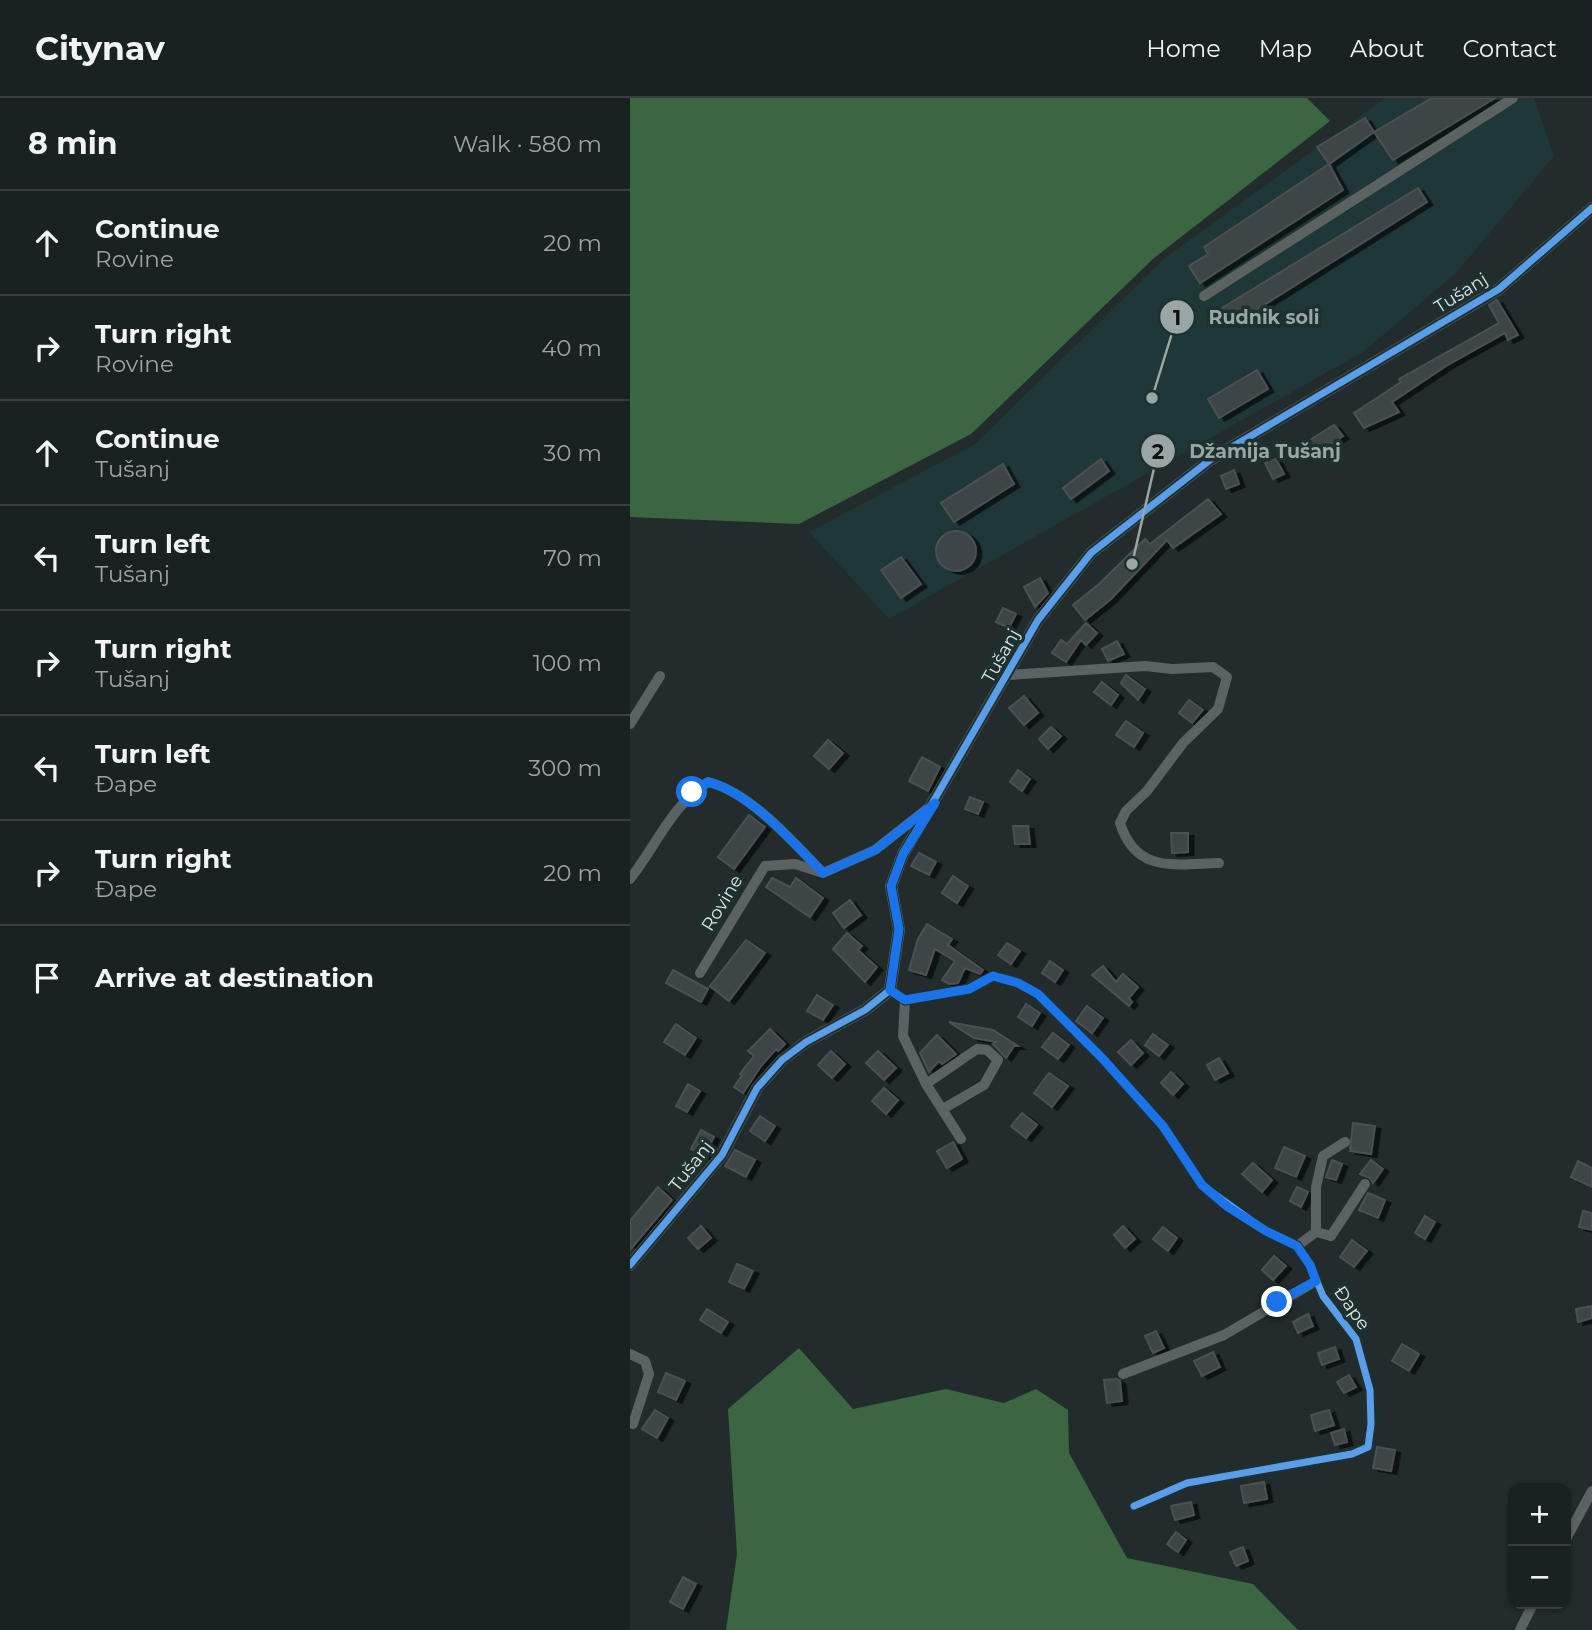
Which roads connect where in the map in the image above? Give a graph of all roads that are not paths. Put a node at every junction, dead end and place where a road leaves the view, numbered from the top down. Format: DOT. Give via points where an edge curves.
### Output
graph roads {
  1 [pos="1513,98"];
  2 [pos="1592,208"];
  3 [pos="1205,296"];
  4 [pos="1009,675"];
  5 [pos="660,676"];
  6 [pos="630,724"];
  7 [pos="935,803"];
  8 [pos="1219,863"];
  9 [pos="823,873"];
  10 [pos="630,879"];
  11 [pos="700,973"];
  12 [pos="890,990"];
  13 [pos="905,1000"];
  14 [pos="926,1084"];
  15 [pos="943,1109"];
  16 [pos="961,1139"];
  17 [pos="1345,1142"];
  18 [pos="1365,1184"];
  19 [pos="1316,1232"];
  20 [pos="1297,1246"];
  21 [pos="630,1265"];
  22 [pos="1316,1281"];
  23 [pos="630,1354"];
  24 [pos="1123,1374"];
  25 [pos="633,1424"];
  26 [pos="1592,1491"];
  27 [pos="1134,1506"];
  28 [pos="1571,1530"];
  29 [pos="1530,1609"];
  30 [pos="1520,1630"];
  1 -- 3 [label="street"];
  2 -- 4 [label="street, Tušanj" via="1499,289 1210,460 1119,528 1091,553 1038,620"];
  4 -- 7 [label="street, Tušanj"];
  4 -- 8 [label="street, Tušanj" via="1145,666 1213,667 1227,677 1218,709 1184,743 1120,823 1125,839 1140,856 1160,864"];
  5 -- 6 [label="street"];
  7 -- 9 [label="street, Tušanj" via="875,850"];
  7 -- 12 [label="street, Tušanj" via="903,854 891,886 899,929"];
  9 -- 10 [label="street" via="785,833 728,789 708,782 678,807"];
  9 -- 11 [label="street, Rovine" via="794,864 765,866"];
  12 -- 13 [label="street"];
  12 -- 21 [label="street, Tušanj" via="782,1060 757,1088 722,1155"];
  13 -- 14 [label="street" via="903,1036"];
  13 -- 20 [label="street" via="969,989 993,976 1038,994 1163,1126 1202,1185 1228,1207"];
  14 -- 15 [label="street"];
  14 -- 15 [label="street" via="977,1049 987,1050 998,1060 984,1085"];
  15 -- 16 [label="street"];
  17 -- 19 [label="street" via="1323,1156 1316,1187"];
  18 -- 19 [label="street" via="1331,1236"];
  19 -- 20 [label="street"];
  20 -- 22 [label="street, Đape"];
  22 -- 24 [label="street, Đape" via="1224,1335"];
  22 -- 27 [label="street, Đape" via="1356,1339 1366,1367 1371,1424 1368,1447 1352,1454 1186,1483"];
  23 -- 25 [label="street" via="645,1361 649,1374"];
  26 -- 28 [label="street"];
  29 -- 30 [label="street"];
}
